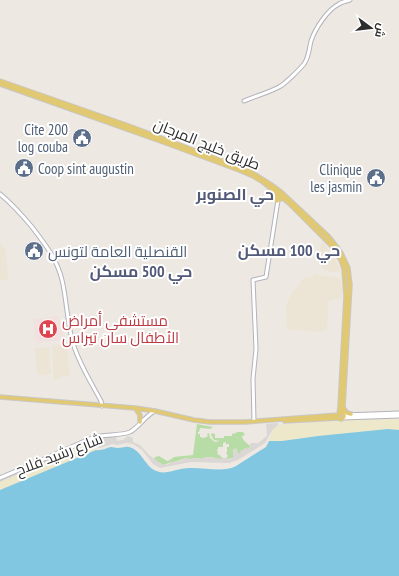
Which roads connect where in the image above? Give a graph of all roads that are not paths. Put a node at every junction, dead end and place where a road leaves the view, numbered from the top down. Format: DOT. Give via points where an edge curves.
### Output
graph roads {
  1 [pos="350,0"];
  2 [pos="0,81"];
  3 [pos="0,84"];
  4 [pos="244,101"];
  5 [pos="0,194"];
  6 [pos="280,194"];
  7 [pos="278,200"];
  8 [pos="0,397"];
  9 [pos="102,406"];
  10 [pos="341,406"];
  11 [pos="135,408"];
  12 [pos="153,411"];
  13 [pos="351,414"];
  14 [pos="399,414"];
  15 [pos="332,415"];
  16 [pos="341,415"];
  17 [pos="254,421"];
  18 [pos="140,423"];
  19 [pos="0,478"];
  1 -- 4 [label="street" via="333,8 316,28 303,65 274,90"];
  2 -- 6 [label="main road, طريق خليج المرجان" via="249,171 270,184"];
  3 -- 6 [label="main road, طريق خليج المرجان" via="239,170"];
  5 -- 9 [label="street" via="25,219 55,261 62,281 75,348"];
  6 -- 7 [label="main road"];
  6 -- 7 [label="main road"];
  6 -- 10 [label="main road, طريق خليج المرجان" via="328,236 348,268 350,285"];
  7 -- 17 [label="street" via="266,277 253,280 256,349 253,379"];
  8 -- 9 [label="main road"];
  9 -- 11 [label="main road"];
  10 -- 13 [label="main road"];
  10 -- 15 [label="main road"];
  10 -- 16 [label="main road, طريق خليج المرجان"];
  11 -- 12 [label="main road"];
  11 -- 18 [label="main road" via="140,413"];
  12 -- 17 [label="main road" via="210,422"];
  12 -- 18 [label="street, شارع رشيد فلاح"];
  13 -- 14 [label="street"];
  13 -- 16 [label="street"];
  14 -- 16 [label="street"];
  15 -- 16 [label="main road"];
  15 -- 17 [label="main road"];
  16 -- 17 [label="main road"];
  18 -- 19 [label="street, شارع رشيد فلاح" via="129,432 92,438"];
}
